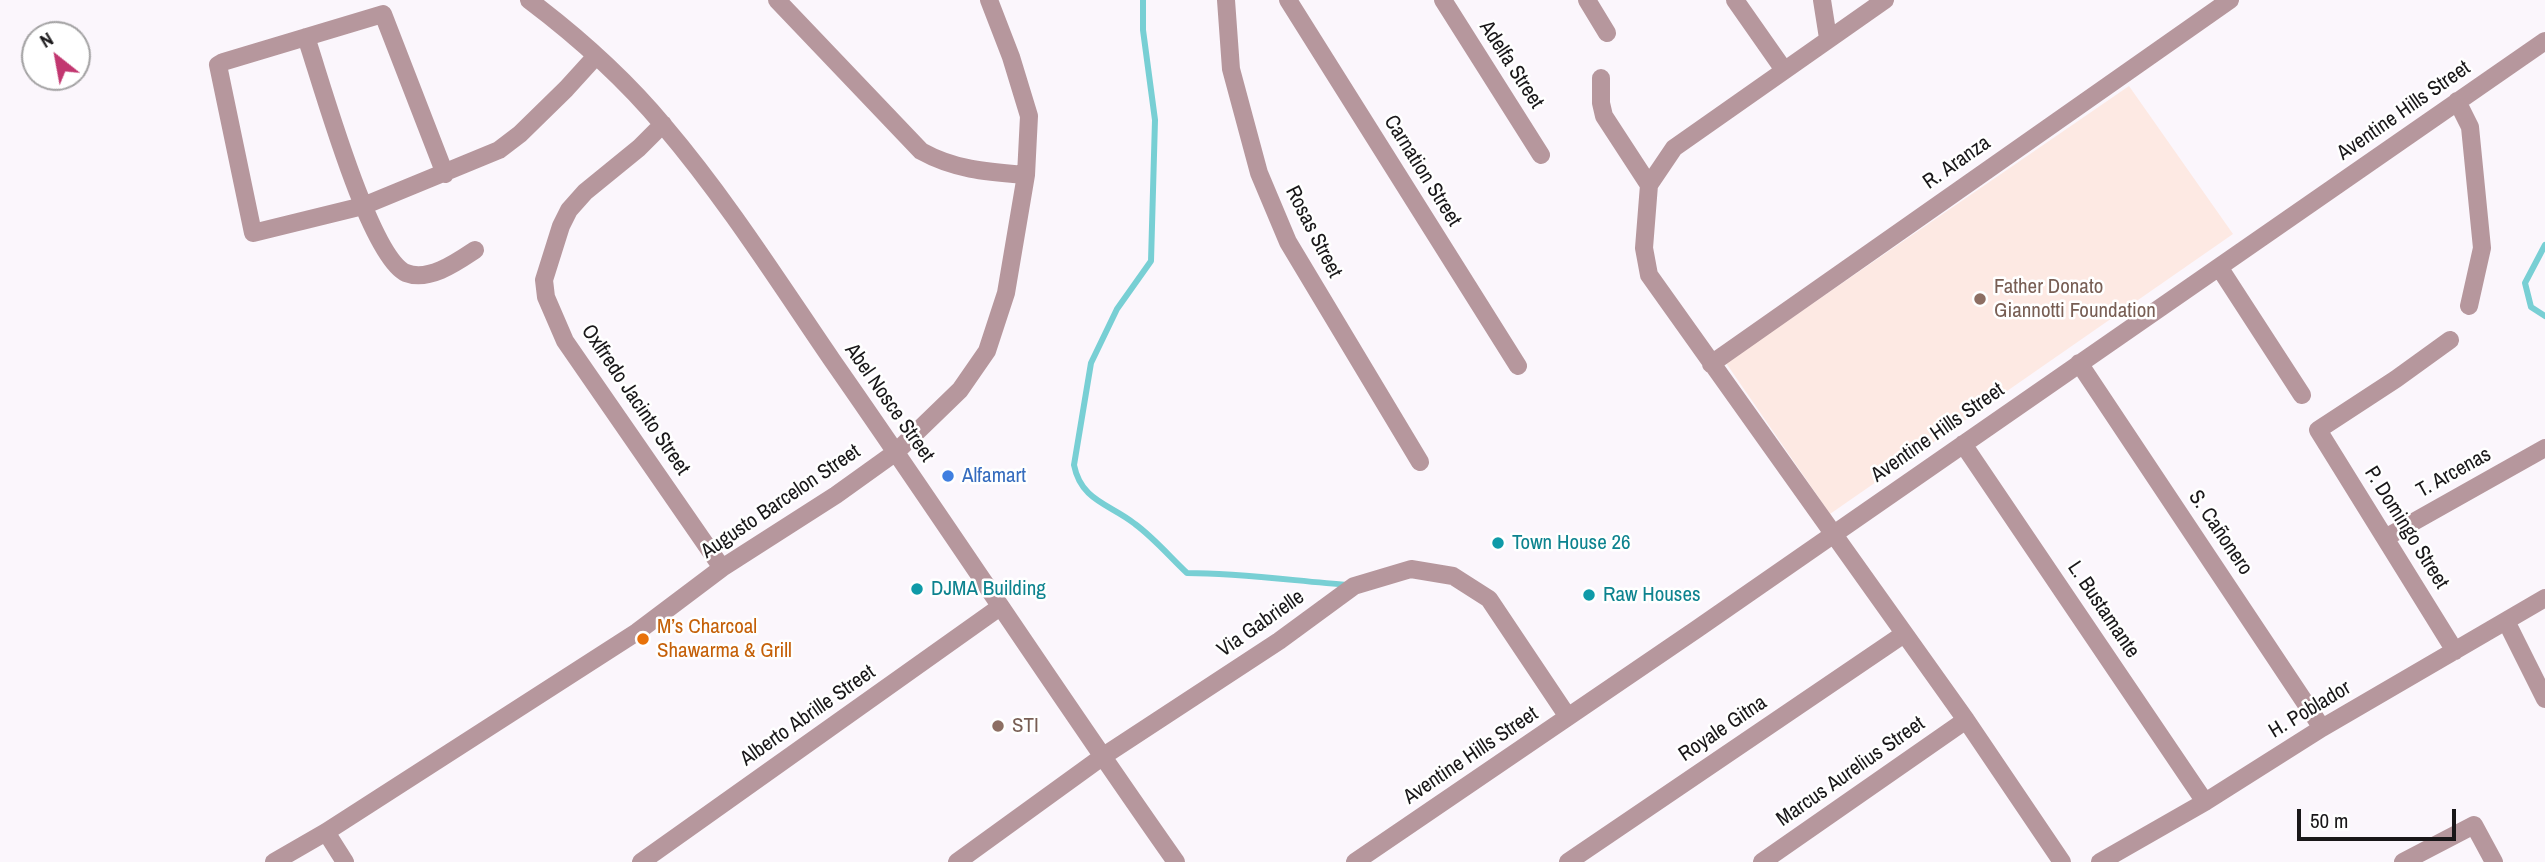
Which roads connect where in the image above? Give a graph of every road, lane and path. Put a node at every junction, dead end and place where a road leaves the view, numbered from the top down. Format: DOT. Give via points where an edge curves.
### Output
graph roads {
  1 [pos="529,0"];
  2 [pos="777,0"];
  3 [pos="989,0"];
  4 [pos="1226,0"];
  5 [pos="1288,0"];
  6 [pos="1443,0"];
  7 [pos="1587,0"];
  8 [pos="1735,0"];
  9 [pos="1822,0"];
  10 [pos="1885,0"];
  11 [pos="2230,0"];
  12 [pos="1607,33"];
  13 [pos="306,37"];
  14 [pos="1828,38"];
  15 [pos="2545,41"];
  16 [pos="596,56"];
  17 [pos="1784,70"];
  18 [pos="1601,78"];
  19 [pos="2457,101"];
  20 [pos="663,124"];
  21 [pos="1541,155"];
  22 [pos="445,174"];
  23 [pos="1026,175"];
  24 [pos="1649,185"];
  25 [pos="363,206"];
  26 [pos="475,250"];
  27 [pos="2220,267"];
  28 [pos="2469,306"];
  29 [pos="2450,340"];
  30 [pos="2079,363"];
  31 [pos="1711,364"];
  32 [pos="1518,366"];
  33 [pos="2302,395"];
  34 [pos="1963,444"];
  35 [pos="2545,449"];
  36 [pos="896,452"];
  37 [pos="1420,462"];
  38 [pos="1833,534"];
  39 [pos="2385,538"];
  40 [pos="722,568"];
  41 [pos="2545,598"];
  42 [pos="1000,607"];
  43 [pos="2506,621"];
  44 [pos="1904,634"];
  45 [pos="2455,650"];
  46 [pos="2545,699"];
  47 [pos="1568,717"];
  48 [pos="1966,720"];
  49 [pos="2322,728"];
  50 [pos="1102,757"];
  51 [pos="2205,803"];
  52 [pos="326,832"];
  53 [pos="274,862"];
  54 [pos="345,862"];
  55 [pos="641,862"];
  56 [pos="957,862"];
  57 [pos="1176,862"];
  58 [pos="1356,862"];
  59 [pos="1568,862"];
  60 [pos="1762,862"];
  61 [pos="2062,862"];
  62 [pos="2100,862"];
  63 [pos="2403,862"];
  64 [pos="2494,862"];
  1 -- 16 [label="street, Abel Nosce Street"];
  2 -- 23 [label="street" via="921,151 965,170"];
  3 -- 23 [label="street, Augusto Barcelon Street" via="1029,116"];
  4 -- 37 [label="street, Rosas Street" via="1231,69 1259,173 1283,231"];
  5 -- 32 [label="street, Carnation Street"];
  6 -- 21 [label="street, Adelfa Street"];
  7 -- 12 [label="street"];
  8 -- 17 [label="street"];
  9 -- 14 [label="street"];
  10 -- 14 [label="street"];
  11 -- 31 [label="street, R. Aranza"];
  13 -- 22 [label="street" via="383,14"];
  13 -- 25 [label="street"];
  13 -- 25 [label="street" via="218,65 253,233"];
  14 -- 17 [label="street"];
  15 -- 19 [label="street, Aventine Hills Street"];
  16 -- 20 [label="street, Abel Nosce Street"];
  16 -- 22 [label="street" via="520,134 499,150"];
  17 -- 24 [label="street" via="1674,148"];
  18 -- 24 [label="street" via="1604,116"];
  19 -- 27 [label="street, Aventine Hills Street"];
  19 -- 28 [label="street" via="2470,127 2482,248"];
  20 -- 36 [label="street, Abel Nosce Street"];
  20 -- 40 [label="street, Oxlfredo Jacinto Street" via="569,210 544,280 546,297 565,341"];
  22 -- 25 [label="street"];
  23 -- 36 [label="street, Augusto Barcelon Street" via="1006,293 987,351 960,390"];
  24 -- 31 [label="street" via="1644,248 1649,275"];
  25 -- 26 [label="street" via="390,258 405,272 432,273"];
  27 -- 30 [label="street, Aventine Hills Street"];
  27 -- 33 [label="street"];
  29 -- 39 [label="street, P. Domingo Street" via="2318,430"];
  30 -- 34 [label="street, Aventine Hills Street"];
  30 -- 49 [label="street, S. Cañonero"];
  31 -- 38 [label="street"];
  34 -- 38 [label="street, Aventine Hills Street"];
  34 -- 51 [label="street, L. Bustamante"];
  35 -- 39 [label="street, T. Arcenas"];
  36 -- 40 [label="street, Augusto Barcelon Street"];
  36 -- 42 [label="street, Abel Nosce Street"];
  38 -- 44 [label="street"];
  38 -- 47 [label="street, Aventine Hills Street"];
  39 -- 45 [label="street, P. Domingo Street"];
  40 -- 52 [label="street, Augusto Barcelon Street" via="637,632"];
  41 -- 43 [label="street, H. Poblador"];
  42 -- 50 [label="street, Abel Nosce Street"];
  42 -- 55 [label="street, Alberto Abrille Street"];
  43 -- 45 [label="street, H. Poblador"];
  43 -- 46 [label="street"];
  44 -- 48 [label="street"];
  44 -- 59 [label="street, Royale Gitna"];
  45 -- 49 [label="street, H. Poblador"];
  47 -- 50 [label="street, Via Gabrielle" via="1489,599 1453,576 1411,569 1354,586"];
  47 -- 58 [label="street, Aventine Hills Street"];
  48 -- 60 [label="street, Marcus Aurelius Street"];
  48 -- 61 [label="street"];
  49 -- 51 [label="street, H. Poblador"];
  50 -- 56 [label="street, Via Gabrielle"];
  50 -- 57 [label="street, Abel Nosce Street"];
  51 -- 62 [label="street, H. Poblador"];
  52 -- 53 [label="street, Augusto Barcelon Street"];
  52 -- 54 [label="street"];
  63 -- 64 [label="street" via="2474,825"];
}
